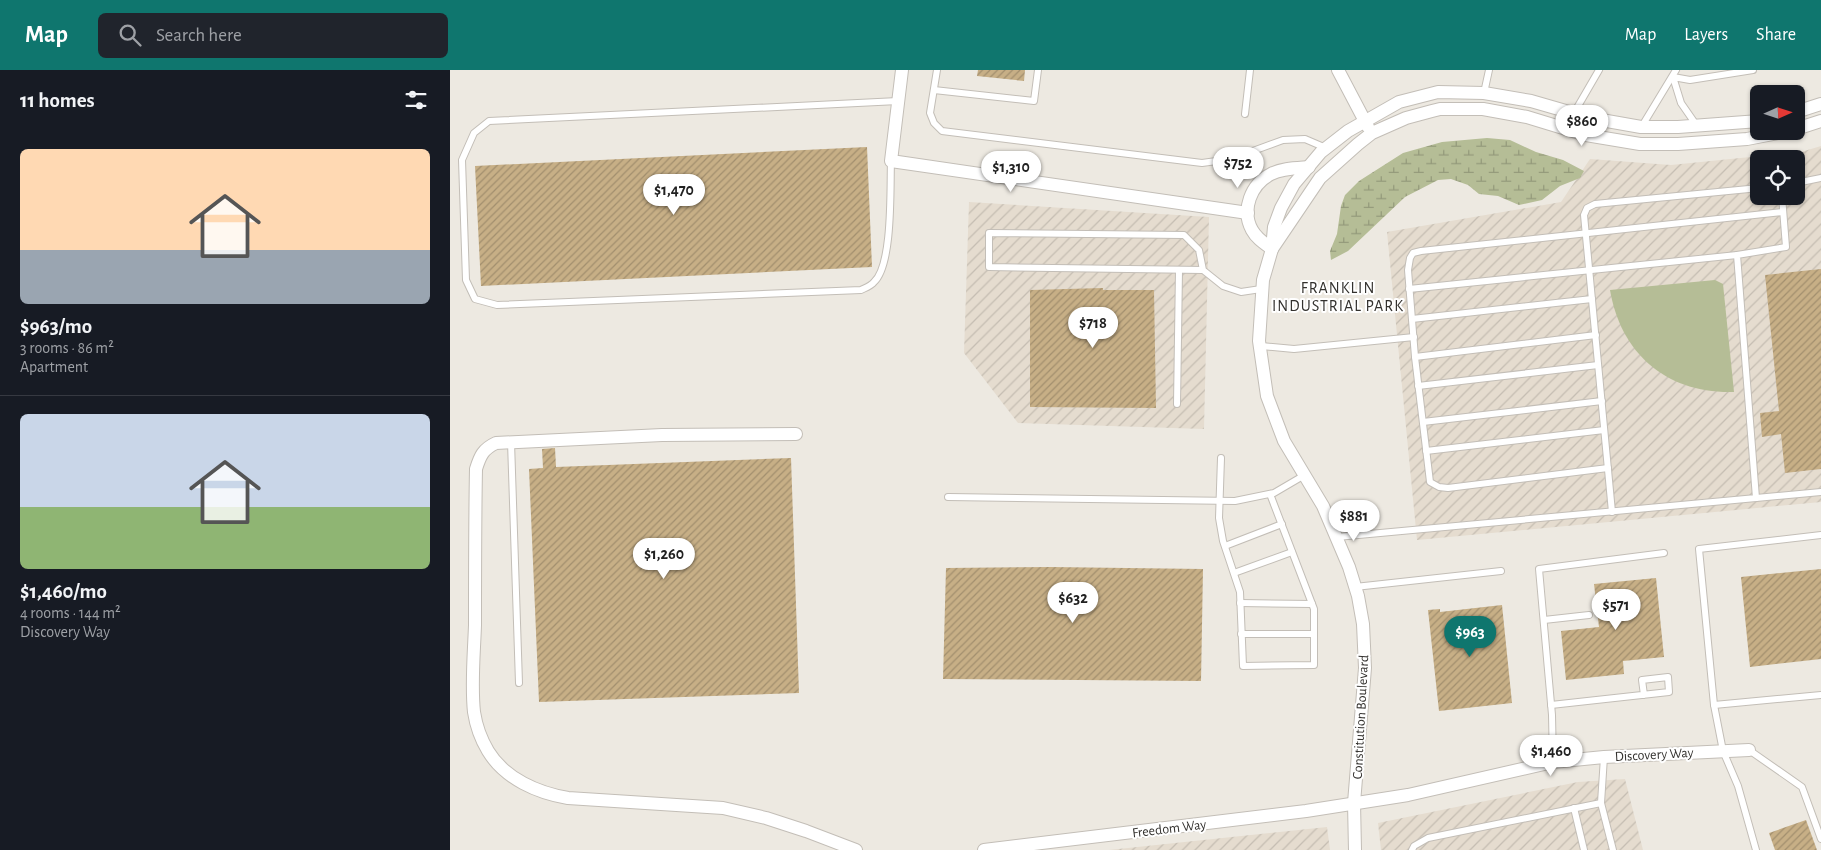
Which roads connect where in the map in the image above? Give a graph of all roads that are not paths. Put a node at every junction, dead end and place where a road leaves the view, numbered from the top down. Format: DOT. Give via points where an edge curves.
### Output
graph roads {
  1 [pos="902,70"];
  2 [pos="937,70"];
  3 [pos="1038,70"];
  4 [pos="1250,70"];
  5 [pos="1338,70"];
  6 [pos="1489,70"];
  7 [pos="1598,70"];
  8 [pos="1676,70"];
  9 [pos="1753,70"];
  10 [pos="1673,77"];
  11 [pos="934,90"];
  12 [pos="1484,93"];
  13 [pos="898,101"];
  14 [pos="1821,104"];
  15 [pos="1805,109"];
  16 [pos="1574,113"];
  17 [pos="1245,114"];
  18 [pos="1364,121"];
  19 [pos="1750,121"];
  20 [pos="1821,121"];
  21 [pos="1697,126"];
  22 [pos="1805,126"];
  23 [pos="1641,127"];
  24 [pos="1372,133"];
  25 [pos="1750,138"];
  26 [pos="1326,148"];
  27 [pos="891,161"];
  28 [pos="1308,167"];
  29 [pos="1821,178"];
  30 [pos="1805,181"];
  31 [pos="1750,189"];
  32 [pos="1783,205"];
  33 [pos="1783,212"];
  34 [pos="1248,214"];
  35 [pos="1586,233"];
  36 [pos="1272,248"];
  37 [pos="1737,255"];
  38 [pos="1179,270"];
  39 [pos="1204,270"];
  40 [pos="1590,270"];
  41 [pos="1261,289"];
  42 [pos="1410,289"];
  43 [pos="1592,300"];
  44 [pos="1412,319"];
  45 [pos="1596,336"];
  46 [pos="1414,337"];
  47 [pos="1261,346"];
  48 [pos="1415,357"];
  49 [pos="1598,365"];
  50 [pos="1418,386"];
  51 [pos="1602,401"];
  52 [pos="1177,404"];
  53 [pos="1423,422"];
  54 [pos="1604,430"];
  55 [pos="796,434"];
  56 [pos="510,442"];
  57 [pos="1426,450"];
  58 [pos="1221,458"];
  59 [pos="1608,468"];
  60 [pos="1303,476"];
  61 [pos="1821,492"];
  62 [pos="1270,494"];
  63 [pos="948,497"];
  64 [pos="1756,498"];
  65 [pos="1219,501"];
  66 [pos="1612,512"];
  67 [pos="1282,524"];
  68 [pos="1821,535"];
  69 [pos="1337,537"];
  70 [pos="1225,546"];
  71 [pos="1292,552"];
  72 [pos="1664,553"];
  73 [pos="1500,571"];
  74 [pos="1234,573"];
  75 [pos="1354,587"];
  76 [pos="1240,604"];
  77 [pos="1312,604"];
  78 [pos="1589,615"];
  79 [pos="1544,620"];
  80 [pos="1241,634"];
  81 [pos="1314,634"];
  82 [pos="518,683"];
  83 [pos="1644,695"];
  84 [pos="1821,695"];
  85 [pos="1551,705"];
  86 [pos="1714,705"];
  87 [pos="1749,750"];
  88 [pos="1723,751"];
  89 [pos="1604,757"];
  90 [pos="1553,762"];
  91 [pos="1354,803"];
  92 [pos="1602,803"];
  93 [pos="1574,808"];
  94 [pos="1821,839"];
  95 [pos="855,850"];
  96 [pos="984,850"];
  97 [pos="1355,850"];
  98 [pos="1412,850"];
  99 [pos="1584,850"];
  100 [pos="1613,850"];
  101 [pos="1756,850"];
  1 -- 13 [label="street"];
  2 -- 11 [label="lane"];
  3 -- 11 [label="lane" via="1034,101"];
  4 -- 17 [label="lane"];
  5 -- 18 [label="street"];
  6 -- 12 [label="lane"];
  7 -- 16 [label="lane"];
  8 -- 10 [label="lane"];
  9 -- 10 [label="lane" via="1690,80"];
  10 -- 21 [label="lane" via="1681,103"];
  10 -- 23 [label="lane"];
  11 -- 26 [label="lane" via="930,112 942,131 1202,163 1231,159 1283,140 1305,139"];
  12 -- 16 [label="street, Constitution Boulevard"];
  12 -- 18 [label="street, Constitution Boulevard" via="1428,94 1400,102"];
  13 -- 27 [label="street"];
  13 -- 27 [label="lane" via="489,121 474,133 462,160 466,280 475,298 497,305 861,290 875,282 884,264"];
  14 -- 15 [label="street"];
  16 -- 23 [label="street, Constitution Boulevard"];
  18 -- 24 [label="street"];
  18 -- 26 [label="street, Constitution Boulevard"];
  19 -- 21 [label="street, Constitution Boulevard"];
  20 -- 22 [label="street"];
  21 -- 23 [label="street, Constitution Boulevard"];
  24 -- 25 [label="street, Constitution Boulevard" via="1406,118 1440,109 1492,111 1540,120 1586,135 1640,144"];
  24 -- 36 [label="street, Constitution Boulevard" via="1320,178"];
  26 -- 28 [label="street, Constitution Boulevard"];
  27 -- 34 [label="street"];
  28 -- 34 [label="street" via="1278,171 1264,178 1251,195"];
  28 -- 36 [label="street, Constitution Boulevard" via="1281,208 1274,227"];
  29 -- 30 [label="lane"];
  31 -- 35 [label="lane" via="1595,204 1584,215"];
  32 -- 33 [label="lane"];
  33 -- 35 [label="lane"];
  33 -- 37 [label="lane" via="1786,247"];
  34 -- 36 [label="street" via="1253,232"];
  35 -- 40 [label="lane"];
  35 -- 42 [label="lane" via="1413,253 1408,270"];
  36 -- 41 [label="street, Constitution Boulevard"];
  37 -- 40 [label="lane"];
  37 -- 64 [label="lane"];
  38 -- 39 [label="lane"];
  38 -- 39 [label="lane" via="989,267 989,233 1184,234 1199,250"];
  38 -- 52 [label="lane"];
  39 -- 41 [label="lane" via="1223,286 1241,292"];
  40 -- 42 [label="lane"];
  40 -- 43 [label="lane"];
  41 -- 47 [label="street, Constitution Boulevard" via="1258,333"];
  42 -- 44 [label="lane"];
  43 -- 44 [label="lane"];
  43 -- 45 [label="lane"];
  44 -- 46 [label="lane"];
  45 -- 48 [label="lane"];
  45 -- 49 [label="lane"];
  46 -- 47 [label="lane" via="1294,349"];
  46 -- 48 [label="lane"];
  47 -- 60 [label="street, Constitution Boulevard" via="1267,396 1284,441"];
  48 -- 50 [label="lane"];
  49 -- 50 [label="lane"];
  49 -- 51 [label="lane"];
  50 -- 53 [label="lane"];
  51 -- 53 [label="lane"];
  51 -- 54 [label="lane"];
  53 -- 57 [label="lane"];
  54 -- 57 [label="lane"];
  54 -- 59 [label="lane"];
  55 -- 56 [label="street" via="662,435"];
  56 -- 82 [label="lane"];
  56 -- 95 [label="street" via="487,447 480,454 476,469 474,715 483,741 498,764 521,782 550,795 723,808 782,823"];
  57 -- 59 [label="lane" via="1430,482 1448,488"];
  58 -- 65 [label="lane"];
  59 -- 66 [label="lane"];
  60 -- 62 [label="lane"];
  60 -- 69 [label="street, Constitution Boulevard" via="1323,506"];
  61 -- 64 [label="lane"];
  62 -- 65 [label="lane"];
  62 -- 67 [label="lane"];
  63 -- 65 [label="lane"];
  64 -- 66 [label="lane"];
  65 -- 70 [label="lane"];
  66 -- 69 [label="lane"];
  67 -- 70 [label="lane"];
  67 -- 71 [label="lane"];
  68 -- 86 [label="lane" via="1700,549"];
  69 -- 75 [label="street, Constitution Boulevard"];
  70 -- 74 [label="lane"];
  71 -- 74 [label="lane"];
  71 -- 77 [label="lane"];
  72 -- 79 [label="lane" via="1540,570"];
  73 -- 75 [label="lane"];
  74 -- 76 [label="lane"];
  75 -- 91 [label="street, Constitution Boulevard" via="1363,624 1365,668"];
  76 -- 77 [label="lane"];
  76 -- 80 [label="lane"];
  77 -- 81 [label="lane"];
  78 -- 79 [label="lane"];
  79 -- 85 [label="lane"];
  80 -- 81 [label="lane"];
  80 -- 81 [label="lane" via="1243,666 1314,666"];
  83 -- 83 [label="lane" via="1669,692 1668,677 1642,680"];
  83 -- 85 [label="lane"];
  84 -- 86 [label="lane"];
  85 -- 90 [label="lane"];
  86 -- 88 [label="lane"];
  87 -- 88 [label="street, Discovery Way"];
  87 -- 94 [label="lane" via="1802,787"];
  88 -- 89 [label="street, Discovery Way"];
  88 -- 101 [label="lane" via="1738,786"];
  89 -- 90 [label="street, Discovery Way"];
  89 -- 92 [label="lane"];
  90 -- 91 [label="street, Discovery Way" via="1408,795"];
  91 -- 96 [label="street, Freedom Way"];
  91 -- 97 [label="street, Constitution Boulevard"];
  92 -- 93 [label="lane"];
  92 -- 100 [label="lane"];
  93 -- 98 [label="lane" via="1428,838"];
  93 -- 99 [label="lane"];
}
